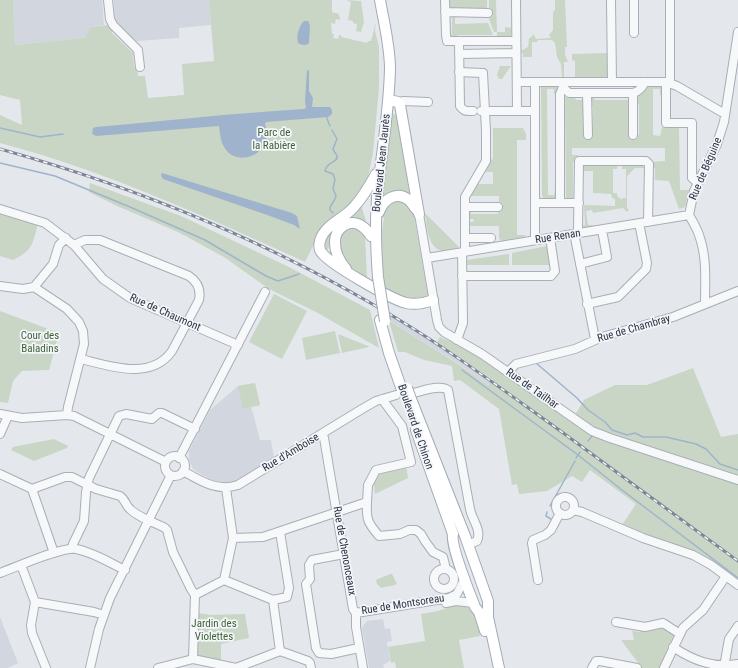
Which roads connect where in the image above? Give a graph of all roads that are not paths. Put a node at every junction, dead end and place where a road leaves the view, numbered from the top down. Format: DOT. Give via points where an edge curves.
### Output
graph roads {
  1 [pos="108,0"];
  2 [pos="445,0"];
  3 [pos="516,0"];
  4 [pos="611,0"];
  5 [pos="634,0"];
  6 [pos="670,0"];
  7 [pos="381,2"];
  8 [pos="445,12"];
  9 [pos="488,13"];
  10 [pos="738,32"];
  11 [pos="634,33"];
  12 [pos="516,41"];
  13 [pos="459,42"];
  14 [pos="516,53"];
  15 [pos="459,54"];
  16 [pos="140,67"];
  17 [pos="459,72"];
  18 [pos="517,82"];
  19 [pos="535,82"];
  20 [pos="612,82"];
  21 [pos="645,82"];
  22 [pos="668,82"];
  23 [pos="563,84"];
  24 [pos="587,93"];
  25 [pos="633,93"];
  26 [pos="389,100"];
  27 [pos="428,102"];
  28 [pos="399,103"];
  29 [pos="480,111"];
  30 [pos="517,111"];
  31 [pos="534,111"];
  32 [pos="725,114"];
  33 [pos="588,135"];
  34 [pos="633,136"];
  35 [pos="376,174"];
  36 [pos="698,183"];
  37 [pos="535,203"];
  38 [pos="560,203"];
  39 [pos="579,203"];
  40 [pos="465,207"];
  41 [pos="498,207"];
  42 [pos="0,209"];
  43 [pos="419,214"];
  44 [pos="689,215"];
  45 [pos="648,222"];
  46 [pos="639,223"];
  47 [pos="376,224"];
  48 [pos="602,230"];
  49 [pos="576,234"];
  50 [pos="372,236"];
  51 [pos="66,238"];
  52 [pos="465,238"];
  53 [pos="491,238"];
  54 [pos="550,238"];
  55 [pos="535,240"];
  56 [pos="74,245"];
  57 [pos="335,245"];
  58 [pos="464,252"];
  59 [pos="324,255"];
  60 [pos="427,258"];
  61 [pos="580,264"];
  62 [pos="350,273"];
  63 [pos="462,276"];
  64 [pos="376,277"];
  65 [pos="0,286"];
  66 [pos="34,287"];
  67 [pos="738,291"];
  68 [pos="265,292"];
  69 [pos="433,300"];
  70 [pos="588,304"];
  71 [pos="705,304"];
  72 [pos="382,321"];
  73 [pos="187,323"];
  74 [pos="595,339"];
  75 [pos="457,340"];
  76 [pos="238,345"];
  77 [pos="80,359"];
  78 [pos="508,372"];
  79 [pos="406,394"];
  80 [pos="382,399"];
  81 [pos="4,415"];
  82 [pos="67,415"];
  83 [pos="195,430"];
  84 [pos="110,433"];
  85 [pos="0,434"];
  86 [pos="322,434"];
  87 [pos="180,458"];
  88 [pos="166,462"];
  89 [pos="183,471"];
  90 [pos="0,474"];
  91 [pos="171,475"];
  92 [pos="738,480"];
  93 [pos="87,485"];
  94 [pos="226,488"];
  95 [pos="32,489"];
  96 [pos="367,502"];
  97 [pos="573,510"];
  98 [pos="337,513"];
  99 [pos="560,513"];
  100 [pos="149,520"];
  101 [pos="280,532"];
  102 [pos="464,533"];
  103 [pos="453,534"];
  104 [pos="233,538"];
  105 [pos="468,545"];
  106 [pos="72,549"];
  107 [pos="54,553"];
  108 [pos="344,554"];
  109 [pos="21,565"];
  110 [pos="444,569"];
  111 [pos="125,570"];
  112 [pos="1,571"];
  113 [pos="726,576"];
  114 [pos="465,578"];
  115 [pos="224,580"];
  116 [pos="538,580"];
  117 [pos="738,585"];
  118 [pos="195,595"];
  119 [pos="273,600"];
  120 [pos="36,602"];
  121 [pos="480,608"];
  122 [pos="104,615"];
  123 [pos="356,616"];
  124 [pos="616,622"];
  125 [pos="738,626"];
  126 [pos="680,634"];
  127 [pos="674,647"];
  128 [pos="360,648"];
  129 [pos="280,651"];
  130 [pos="193,659"];
  131 [pos="738,664"];
  132 [pos="724,667"];
  133 [pos="46,668"];
  134 [pos="90,668"];
  135 [pos="158,668"];
  136 [pos="236,668"];
  137 [pos="311,668"];
  138 [pos="364,668"];
  139 [pos="495,668"];
  140 [pos="499,668"];
  141 [pos="592,668"];
  142 [pos="637,668"];
  143 [pos="664,668"];
  1 -- 16 [label="street" via="110,19 138,50"];
  2 -- 8 [label="street"];
  3 -- 12 [label="street"];
  4 -- 20 [label="street"];
  5 -- 11 [label="street"];
  6 -- 22 [label="street"];
  7 -- 26 [label="main road, Boulevard Jean Jaurès" via="390,67"];
  7 -- 35 [label="main road, Boulevard Jean Jaurès" via="386,59"];
  8 -- 9 [label="street"];
  8 -- 13 [label="street" via="447,40"];
  10 -- 32 [label="street, Rue de Béguine"];
  12 -- 13 [label="street"];
  12 -- 14 [label="street"];
  13 -- 15 [label="street"];
  14 -- 15 [label="street"];
  14 -- 18 [label="street"];
  15 -- 17 [label="street"];
  17 -- 29 [label="street" via="460,106 466,111"];
  17 -- 29 [label="street" via="482,73"];
  18 -- 19 [label="street"];
  18 -- 30 [label="street"];
  19 -- 23 [label="street"];
  19 -- 31 [label="street"];
  20 -- 21 [label="street"];
  20 -- 23 [label="street"];
  21 -- 22 [label="street"];
  21 -- 25 [label="street" via="638,92"];
  22 -- 32 [label="street"];
  22 -- 36 [label="street" via="666,123 692,123 692,178"];
  23 -- 24 [label="street" via="569,93"];
  23 -- 38 [label="street" via="560,94"];
  24 -- 25 [label="street"];
  24 -- 33 [label="street"];
  25 -- 34 [label="street"];
  26 -- 28 [label="main road"];
  26 -- 47 [label="main road, Boulevard Jean Jaurès"];
  27 -- 28 [label="street"];
  28 -- 43 [label="main road"];
  29 -- 30 [label="street"];
  29 -- 40 [label="street" via="486,161 465,197"];
  30 -- 31 [label="street"];
  31 -- 37 [label="street"];
  32 -- 36 [label="street, Rue de Béguine" via="720,135"];
  35 -- 50 [label="main road, Boulevard Jean Jaurès"];
  35 -- 59 [label="main road" via="354,208 323,234 320,245"];
  36 -- 44 [label="street, Rue de Béguine"];
  37 -- 38 [label="street"];
  37 -- 55 [label="street"];
  38 -- 39 [label="street"];
  39 -- 45 [label="street" via="579,161 646,161 649,164"];
  39 -- 49 [label="street"];
  40 -- 41 [label="street"];
  40 -- 52 [label="street"];
  42 -- 51 [label="street, Rue de Chaumont" via="45,223"];
  43 -- 47 [label="main road" via="408,200 394,196 383,203"];
  43 -- 60 [label="street, Rue de Tailhar"];
  44 -- 45 [label="street, Rue Renan"];
  44 -- 71 [label="street, Rue de Béguine" via="703,248"];
  45 -- 46 [label="street, Rue Renan"];
  46 -- 48 [label="street, Rue Renan"];
  46 -- 70 [label="street" via="646,269 618,298"];
  47 -- 64 [label="main road, Boulevard Jean Jaurès"];
  48 -- 49 [label="street, Rue Renan"];
  48 -- 61 [label="street" via="607,257"];
  49 -- 54 [label="street, Rue Renan"];
  49 -- 61 [label="street"];
  50 -- 57 [label="main road" via="363,226 351,223 338,230"];
  50 -- 64 [label="main road, Boulevard Jean Jaurès"];
  51 -- 56 [label="street, Rue de Chaumont"];
  51 -- 66 [label="street" via="59,245 53,264"];
  52 -- 53 [label="street"];
  52 -- 58 [label="street"];
  54 -- 55 [label="street, Rue Renan"];
  54 -- 63 [label="street" via="555,271 551,276"];
  55 -- 58 [label="street, Rue Renan"];
  56 -- 73 [label="street, Rue de Chaumont" via="103,278 121,293 138,303"];
  56 -- 73 [label="street" via="85,240 100,240 193,278 200,295"];
  57 -- 59 [label="main road"];
  57 -- 62 [label="main road" via="340,260"];
  58 -- 60 [label="street, Rue Renan"];
  58 -- 63 [label="street"];
  59 -- 62 [label="main road"];
  60 -- 69 [label="street, Rue de Tailhar"];
  61 -- 70 [label="street"];
  62 -- 69 [label="main road" via="400,301 415,304"];
  63 -- 75 [label="street" via="463,323"];
  64 -- 72 [label="main road, Boulevard Jean Jaurès, bridge"];
  65 -- 66 [label="street"];
  66 -- 77 [label="street" via="62,304 79,322 84,338"];
  67 -- 71 [label="street, Rue de Chambray"];
  68 -- 76 [label="street"];
  69 -- 75 [label="street, Rue de Tailhar" via="439,327"];
  70 -- 74 [label="street"];
  71 -- 74 [label="street, Rue de Chambray" via="674,317"];
  72 -- 79 [label="main road, Boulevard de Chinon"];
  73 -- 76 [label="street, Rue de Chaumont"];
  73 -- 77 [label="street" via="172,351 159,363 138,369 125,369"];
  74 -- 78 [label="street, Rue de Chambray" via="575,349 516,364"];
  75 -- 78 [label="street, Rue de Tailhar"];
  76 -- 83 [label="street"];
  77 -- 82 [label="street"];
  78 -- 92 [label="street, Rue de Tailhar" via="592,431"];
  79 -- 80 [label="street, Rue d'Amboise"];
  79 -- 102 [label="main road, Boulevard de Chinon"];
  79 -- 103 [label="main road, Boulevard de Chinon"];
  79 -- 105 [label="street, Boulevard de Chinon" via="441,388 448,390 470,509 477,524 478,539"];
  80 -- 86 [label="street, Rue d'Amboise"];
  80 -- 96 [label="street" via="402,426 411,462 376,470 368,486"];
  81 -- 82 [label="street" via="22,418"];
  81 -- 85 [label="street"];
  82 -- 84 [label="street"];
  83 -- 84 [label="street" via="162,413 152,419 126,414 119,416"];
  83 -- 87 [label="street"];
  84 -- 88 [label="street"];
  84 -- 93 [label="street"];
  86 -- 94 [label="street, Rue d'Amboise" via="242,484"];
  86 -- 98 [label="street, Rue de Chenonceaux"];
  87 -- 88 [label="street" via="171,457"];
  87 -- 89 [label="street" via="184,463"];
  88 -- 91 [label="street" via="165,468"];
  89 -- 91 [label="street" via="178,475"];
  89 -- 94 [label="street" via="215,487"];
  90 -- 95 [label="street"];
  91 -- 100 [label="street"];
  93 -- 95 [label="street" via="72,477 65,477"];
  93 -- 100 [label="street" via="120,496 130,509"];
  93 -- 106 [label="street" via="84,521"];
  94 -- 104 [label="street"];
  95 -- 107 [label="street"];
  96 -- 98 [label="street"];
  96 -- 110 [label="street" via="368,523 379,536 416,530 433,552 442,557"];
  97 -- 99 [label="street" via="567,515"];
  97 -- 99 [label="street" via="572,501 564,497 556,505"];
  97 -- 113 [label="street" via="692,555"];
  98 -- 101 [label="street"];
  98 -- 108 [label="street, Rue de Chenonceaux"];
  99 -- 116 [label="street" via="551,530 532,543"];
  100 -- 111 [label="street"];
  100 -- 118 [label="street" via="167,530 173,552"];
  101 -- 104 [label="street" via="263,537"];
  101 -- 119 [label="street" via="289,588 287,597"];
  102 -- 103 [label="main road" via="458,530"];
  102 -- 105 [label="main road, Boulevard de Chinon"];
  103 -- 114 [label="main road, Boulevard de Chinon" via="453,543"];
  104 -- 115 [label="street"];
  105 -- 121 [label="main road, Boulevard de Chinon" via="488,601"];
  106 -- 107 [label="street"];
  106 -- 111 [label="street" via="88,553"];
  107 -- 109 [label="street"];
  108 -- 123 [label="street, Rue de Chenonceaux"];
  108 -- 128 [label="street" via="312,560 309,565 310,579 306,584 316,648 319,653 326,654"];
  109 -- 112 [label="street"];
  109 -- 120 [label="street"];
  111 -- 122 [label="street"];
  113 -- 117 [label="street"];
  113 -- 126 [label="street" via="703,610 686,624"];
  114 -- 121 [label="main road, Boulevard de Chinon"];
  114 -- 123 [label="street, Rue de Montsoreau" via="460,591 452,597 414,601"];
  115 -- 118 [label="street"];
  115 -- 119 [label="street"];
  118 -- 130 [label="street"];
  119 -- 129 [label="street"];
  120 -- 122 [label="street"];
  120 -- 133 [label="street" via="31,625 32,633"];
  121 -- 123 [label="street, Rue de Montsoreau" via="456,601"];
  121 -- 139 [label="main road"];
  121 -- 140 [label="main road"];
  122 -- 134 [label="street" via="98,629"];
  123 -- 128 [label="street, Rue de Chenonceaux"];
  124 -- 126 [label="street" via="645,627 663,623"];
  125 -- 132 [label="street" via="729,640"];
  126 -- 127 [label="street"];
  127 -- 132 [label="street" via="703,664"];
  127 -- 143 [label="street"];
  128 -- 138 [label="street, Rue de Chenonceaux"];
  129 -- 136 [label="street"];
  129 -- 137 [label="street" via="308,661"];
  130 -- 135 [label="street"];
  130 -- 136 [label="street"];
  131 -- 132 [label="street"];
  141 -- 142 [label="street" via="600,661"];
}
